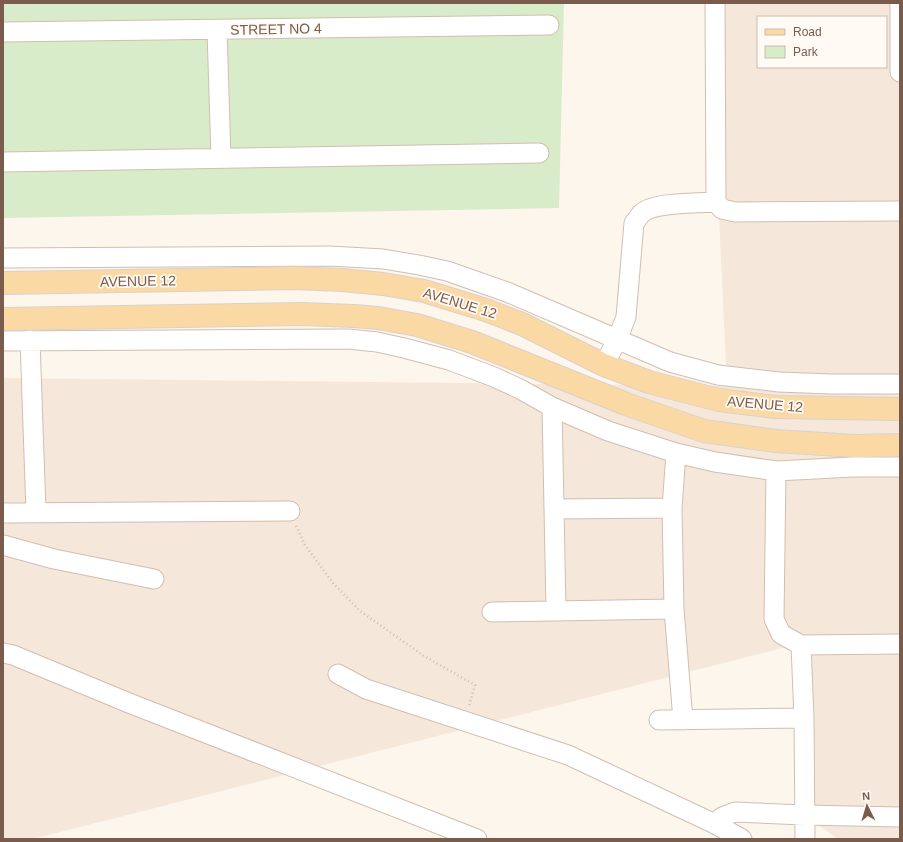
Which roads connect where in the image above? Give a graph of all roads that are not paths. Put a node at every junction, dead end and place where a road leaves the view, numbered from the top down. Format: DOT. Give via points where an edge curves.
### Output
graph roads {
  1 [pos="715,3"];
  2 [pos="900,3"];
  3 [pos="550,25"];
  4 [pos="217,30"];
  5 [pos="3,32"];
  6 [pos="900,35"];
  7 [pos="900,72"];
  8 [pos="539,153"];
  9 [pos="221,158"];
  10 [pos="3,162"];
  11 [pos="716,202"];
  12 [pos="900,211"];
  13 [pos="3,258"];
  14 [pos="3,284"];
  15 [pos="378,318"];
  16 [pos="3,319"];
  17 [pos="30,340"];
  18 [pos="617,340"];
  19 [pos="3,341"];
  20 [pos="376,342"];
  21 [pos="604,365"];
  22 [pos="779,382"];
  23 [pos="900,384"];
  24 [pos="775,407"];
  25 [pos="552,408"];
  26 [pos="900,409"];
  27 [pos="900,445"];
  28 [pos="854,446"];
  29 [pos="676,453"];
  30 [pos="900,467"];
  31 [pos="853,468"];
  32 [pos="776,471"];
  33 [pos="554,508"];
  34 [pos="672,508"];
  35 [pos="290,511"];
  36 [pos="36,512"];
  37 [pos="3,513"];
  38 [pos="3,545"];
  39 [pos="154,579"];
  40 [pos="674,609"];
  41 [pos="556,610"];
  42 [pos="492,612"];
  43 [pos="900,644"];
  44 [pos="801,645"];
  45 [pos="3,653"];
  46 [pos="338,674"];
  47 [pos="804,718"];
  48 [pos="659,720"];
  49 [pos="683,720"];
  50 [pos="804,815"];
  51 [pos="900,817"];
  52 [pos="715,824"];
  53 [pos="476,839"];
  54 [pos="742,839"];
  55 [pos="805,839"];
  1 -- 11 [label="street"];
  2 -- 6 [label="street"];
  3 -- 4 [label="street, STREET NO 4"];
  4 -- 5 [label="street, STREET NO 4"];
  4 -- 9 [label="street"];
  6 -- 7 [label="street"];
  8 -- 9 [label="street"];
  9 -- 10 [label="street"];
  11 -- 12 [label="street" via="722,209 735,212"];
  11 -- 18 [label="street" via="652,208 643,212 634,223 626,317"];
  13 -- 18 [label="street" via="330,256 383,259 420,264 500,289"];
  14 -- 21 [label="main road, AVENUE 12" via="293,278 383,284 424,291 486,310 522,324"];
  15 -- 16 [label="main road" via="302,314"];
  15 -- 20 [label="street"];
  15 -- 28 [label="main road" via="417,325 472,342 626,404 704,431 776,441"];
  17 -- 19 [label="street"];
  17 -- 20 [label="street" via="348,339"];
  17 -- 36 [label="street"];
  18 -- 21 [label="street"];
  18 -- 22 [label="street" via="670,362 718,375"];
  20 -- 25 [label="street" via="450,360 520,389"];
  21 -- 24 [label="main road, AVENUE 12" via="680,391 719,400"];
  22 -- 23 [label="street"];
  22 -- 24 [label="street"];
  24 -- 26 [label="main road, AVENUE 12"];
  25 -- 29 [label="street" via="608,431"];
  25 -- 33 [label="street"];
  27 -- 28 [label="main road"];
  28 -- 31 [label="street"];
  29 -- 32 [label="street"];
  29 -- 34 [label="street"];
  30 -- 31 [label="street"];
  31 -- 32 [label="street"];
  32 -- 44 [label="street" via="774,619 781,634"];
  33 -- 34 [label="street"];
  33 -- 41 [label="street"];
  34 -- 40 [label="street"];
  35 -- 36 [label="street"];
  36 -- 37 [label="street"];
  38 -- 39 [label="street" via="54,559"];
  40 -- 41 [label="street"];
  40 -- 49 [label="street"];
  41 -- 42 [label="street"];
  43 -- 44 [label="street"];
  44 -- 47 [label="street"];
  45 -- 53 [label="street"];
  46 -- 52 [label="street" via="366,689 568,755"];
  47 -- 49 [label="street"];
  47 -- 50 [label="street"];
  48 -- 49 [label="street"];
  50 -- 51 [label="street"];
  50 -- 52 [label="street" via="735,812 722,817"];
  50 -- 55 [label="street"];
  52 -- 54 [label="street"];
}
